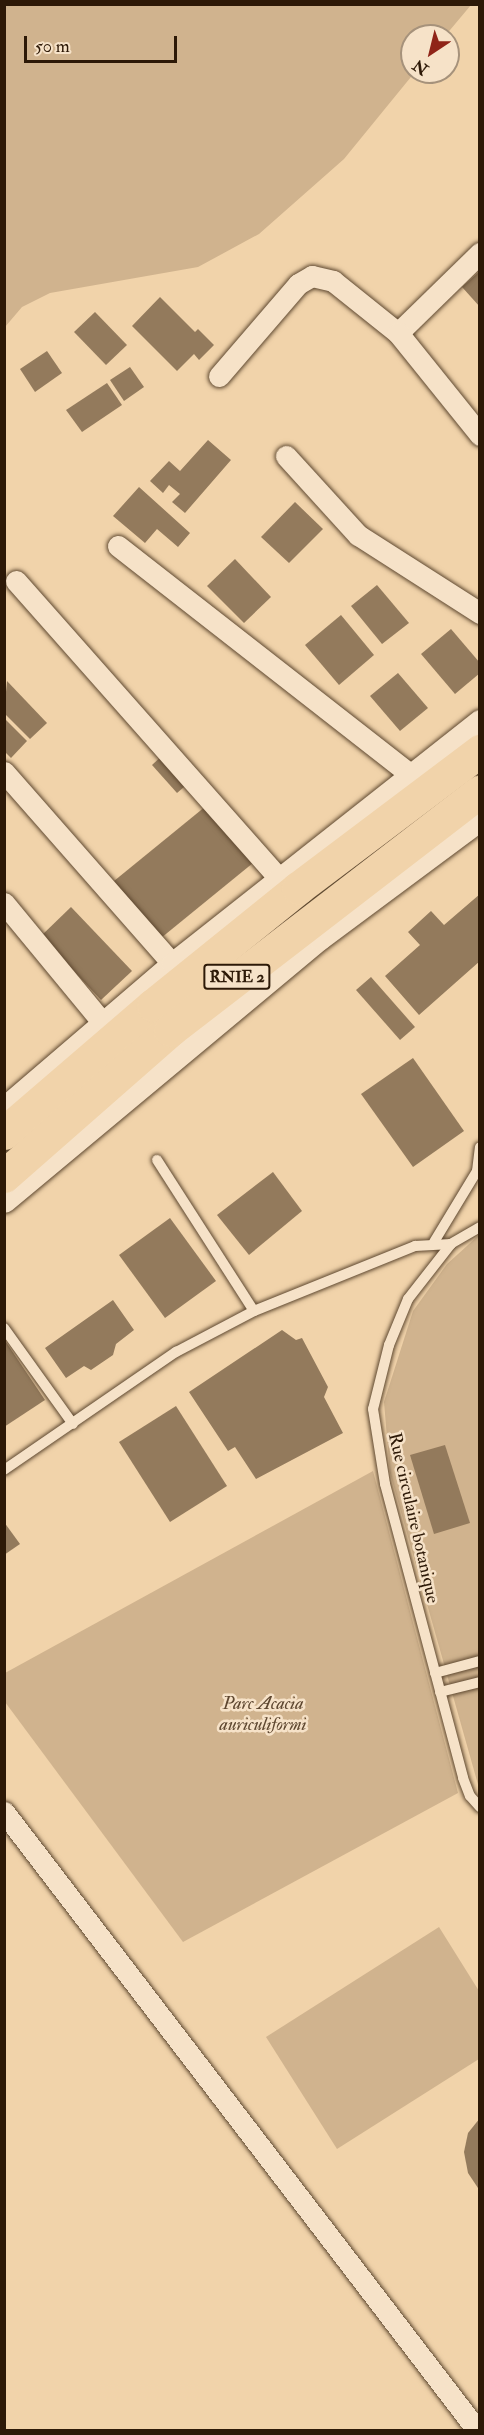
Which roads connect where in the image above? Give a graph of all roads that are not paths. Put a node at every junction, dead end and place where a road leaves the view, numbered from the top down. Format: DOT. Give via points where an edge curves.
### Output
graph roads {
  1 [pos="480,253"];
  2 [pos="398,333"];
  3 [pos="219,376"];
  4 [pos="480,435"];
  5 [pos="286,456"];
  6 [pos="118,546"];
  7 [pos="16,581"];
  8 [pos="480,613"];
  9 [pos="480,720"];
  10 [pos="477,758"];
  11 [pos="4,772"];
  12 [pos="411,775"];
  13 [pos="480,790"];
  14 [pos="480,818"];
  15 [pos="278,877"];
  16 [pos="4,903"];
  17 [pos="172,963"];
  18 [pos="102,1022"];
  19 [pos="4,1107"];
  20 [pos="4,1133"];
  21 [pos="480,1148"];
  22 [pos="158,1160"];
  23 [pos="4,1176"];
  24 [pos="4,1200"];
  25 [pos="480,1227"];
  26 [pos="434,1242"];
  27 [pos="451,1244"];
  28 [pos="254,1311"];
  29 [pos="4,1328"];
  30 [pos="73,1424"];
  31 [pos="4,1470"];
  32 [pos="480,1661"];
  33 [pos="435,1673"];
  34 [pos="480,1682"];
  35 [pos="440,1692"];
  36 [pos="480,1806"];
  37 [pos="4,1812"];
  38 [pos="477,2430"];
  1 -- 2 [label="street"];
  2 -- 3 [label="street" via="333,281 312,276 298,284"];
  2 -- 4 [label="street"];
  5 -- 8 [label="street" via="358,535"];
  6 -- 12 [label="street"];
  7 -- 15 [label="street"];
  9 -- 12 [label="street"];
  10 -- 20 [label="highway, RNIE 2 / RNIE 2" via="244,932"];
  11 -- 17 [label="street"];
  12 -- 15 [label="street"];
  13 -- 23 [label="highway, RNIE 2 / RNIE 2" via="170,1030"];
  14 -- 24 [label="street" via="320,937"];
  15 -- 17 [label="street"];
  16 -- 18 [label="street"];
  17 -- 18 [label="street"];
  18 -- 19 [label="street"];
  21 -- 26 [label="lane" via="477,1172"];
  22 -- 28 [label="lane"];
  25 -- 27 [label="lane, Rue circulaire botanique"];
  26 -- 27 [label="lane"];
  26 -- 28 [label="lane" via="415,1246"];
  27 -- 33 [label="lane, Rue circulaire botanique" via="408,1299 389,1345 374,1409 384,1484"];
  28 -- 30 [label="lane" via="176,1352"];
  29 -- 30 [label="lane"];
  30 -- 31 [label="lane"];
  32 -- 33 [label="lane"];
  33 -- 35 [label="lane, Rue circulaire botanique"];
  34 -- 35 [label="lane"];
  35 -- 36 [label="lane, Rue circulaire botanique" via="463,1778 470,1796"];
  37 -- 38 [label="street"];
}
